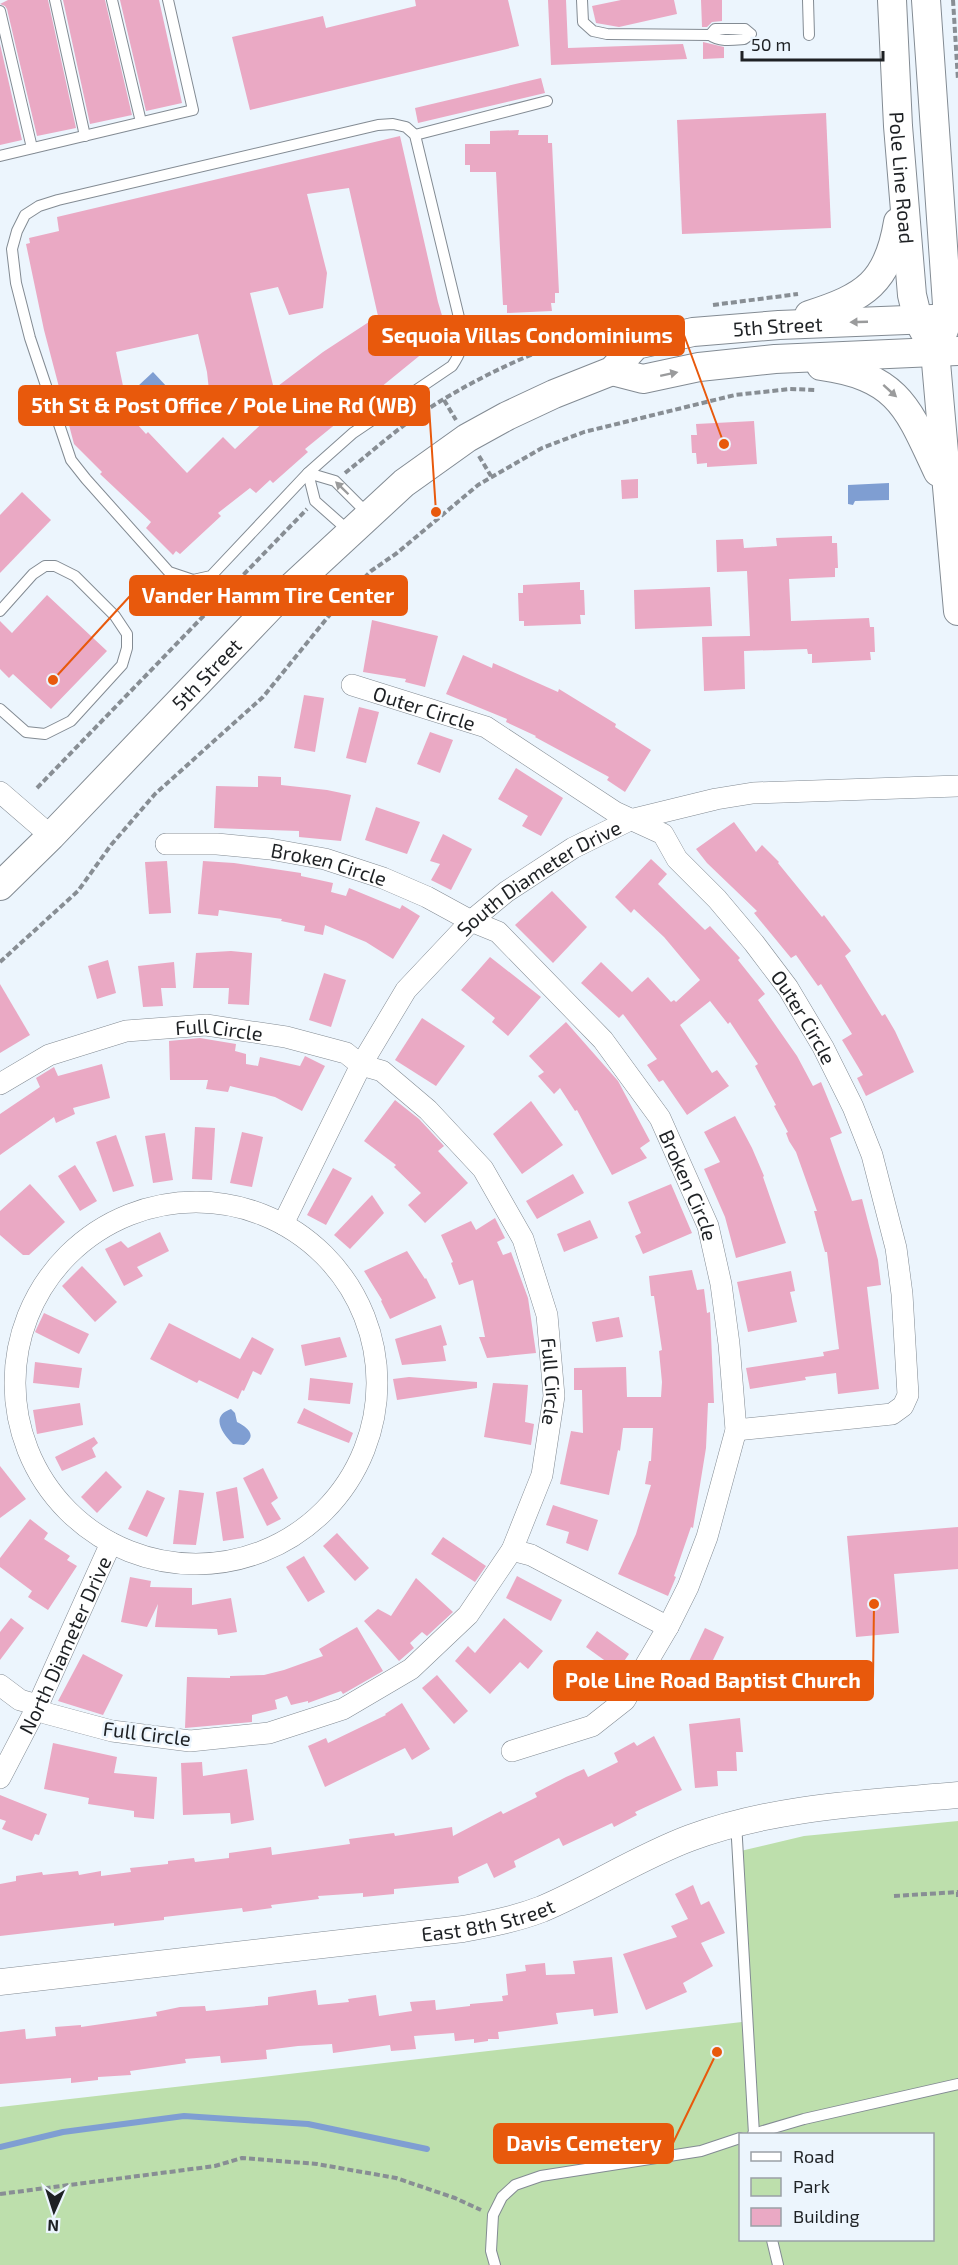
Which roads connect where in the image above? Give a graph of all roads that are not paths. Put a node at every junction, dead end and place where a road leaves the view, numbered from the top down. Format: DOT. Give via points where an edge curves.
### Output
graph roads {
  1 [pos="54,0"];
  2 [pos="112,0"];
  3 [pos="168,0"];
  4 [pos="582,0"];
  5 [pos="808,0"];
  6 [pos="892,0"];
  7 [pos="926,0"];
  8 [pos="0,11"];
  9 [pos="893,33"];
  10 [pos="710,35"];
  11 [pos="809,35"];
  12 [pos="547,101"];
  13 [pos="141,122"];
  14 [pos="86,135"];
  15 [pos="415,135"];
  16 [pos="32,148"];
  17 [pos="937,151"];
  18 [pos="0,156"];
  19 [pos="940,189"];
  20 [pos="903,194"];
  21 [pos="958,250"];
  22 [pos="953,319"];
  23 [pos="918,320"];
  24 [pos="779,325"];
  25 [pos="946,351"];
  26 [pos="775,359"];
  27 [pos="612,371"];
  28 [pos="308,473"];
  29 [pos="946,488"];
  30 [pos="360,524"];
  31 [pos="957,556"];
  32 [pos="0,611"];
  33 [pos="958,611"];
  34 [pos="352,684"];
  35 [pos="0,710"];
  36 [pos="958,786"];
  37 [pos="0,792"];
  38 [pos="630,820"];
  39 [pos="51,836"];
  40 [pos="166,844"];
  41 [pos="0,886"];
  42 [pos="471,921"];
  43 [pos="361,1065"];
  44 [pos="0,1084"];
  45 [pos="283,1224"];
  46 [pos="736,1430"];
  47 [pos="111,1544"];
  48 [pos="512,1550"];
  49 [pos="668,1627"];
  50 [pos="0,1685"];
  51 [pos="38,1705"];
  52 [pos="512,1751"];
  53 [pos="0,1778"];
  54 [pos="958,1795"];
  55 [pos="736,1822"];
  56 [pos="0,1982"];
  57 [pos="958,2084"];
  58 [pos="753,2133"];
  59 [pos="756,2133"];
  60 [pos="739,2139"];
  61 [pos="772,2241"];
  62 [pos="495,2265"];
  63 [pos="778,2265"];
  1 -- 14 [label="lane"];
  2 -- 13 [label="lane"];
  3 -- 13 [label="lane" via="193,110"];
  4 -- 10 [label="lane" via="584,22 593,31"];
  5 -- 11 [label="lane"];
  6 -- 9 [label="main road, Pole Line Road"];
  7 -- 17 [label="main road, Pole Line Road"];
  8 -- 16 [label="lane"];
  9 -- 17 [label="main road" via="905,33 911,38 916,117 922,136"];
  9 -- 20 [label="main road, Pole Line Road"];
  12 -- 15 [label="lane"];
  13 -- 14 [label="lane"];
  14 -- 16 [label="lane"];
  15 -- 28 [label="lane" via="463,345 452,366 353,433"];
  15 -- 28 [label="lane" via="406,127 378,125 58,200 26,215 17,231 12,249 16,283 71,460 170,572 193,580 210,576"];
  16 -- 18 [label="lane"];
  17 -- 19 [label="main road, Pole Line Road"];
  19 -- 21 [label="main road"];
  19 -- 22 [label="main road, Pole Line Road"];
  20 -- 23 [label="main road, Pole Line Road"];
  20 -- 24 [label="main road" via="893,248 877,280 842,305"];
  22 -- 23 [label="main road, 5th Street"];
  22 -- 25 [label="main road, Pole Line Road"];
  23 -- 24 [label="main road, 5th Street, one-way"];
  23 -- 25 [label="main road, Pole Line Road"];
  24 -- 27 [label="main road, 5th Street" via="693,332 636,345"];
  25 -- 26 [label="main road, 5th Street"];
  25 -- 29 [label="main road, Pole Line Road"];
  27 -- 26 [label="main road, 5th Street, one-way" via="643,379 699,367"];
  26 -- 29 [label="main road, one-way" via="838,368 881,383 910,413"];
  27 -- 30 [label="main road, 5th Street" via="544,398 467,438 404,483"];
  30 -- 28 [label="lane, one-way" via="335,481"];
  28 -- 30 [label="lane" via="315,501"];
  29 -- 31 [label="main road, Pole Line Road"];
  30 -- 39 [label="main road, 5th Street" via="271,606"];
  31 -- 33 [label="main road, Pole Line Road"];
  32 -- 35 [label="lane" via="33,574 45,566 55,566 75,576 116,616 127,634 122,665 71,721 45,734 26,732"];
  34 -- 38 [label="street, Outer Circle" via="486,728"];
  36 -- 38 [label="street, South Diameter Drive" via="753,793"];
  37 -- 39 [label="street"];
  38 -- 42 [label="street, South Diameter Drive" via="573,849 506,892"];
  38 -- 46 [label="street, Outer Circle" via="663,834 677,859 724,908 788,988 857,1116 872,1155 896,1248 908,1395 903,1407 892,1414"];
  39 -- 41 [label="main road, 5th Street"];
  40 -- 42 [label="street, Broken Circle" via="270,849 324,859 383,878"];
  42 -- 43 [label="street, South Diameter Drive" via="406,990"];
  42 -- 46 [label="street, Broken Circle" via="498,932 603,1040 660,1118 708,1226 723,1304"];
  43 -- 44 [label="street, Full Circle" via="346,1053 286,1036 206,1025 126,1031 49,1055"];
  43 -- 45 [label="street, South Diameter Drive"];
  43 -- 48 [label="street, Full Circle" via="382,1071 428,1110 483,1169 524,1239 547,1315 554,1396 542,1475"];
  45 -- 47 [label="street" via="307,1239 346,1280 366,1319 377,1362 377,1405 366,1448 346,1486 317,1519 280,1544 239,1560 196,1565 152,1559"];
  45 -- 47 [label="street" via="216,1203 181,1203 140,1211 101,1229 76,1248 41,1288 23,1326 15,1368 16,1410 27,1451 48,1488 76,1519"];
  46 -- 49 [label="street, Broken Circle" via="707,1537"];
  47 -- 51 [label="street, North Diameter Drive"];
  48 -- 49 [label="street" via="531,1555"];
  48 -- 51 [label="street, Full Circle" via="468,1615 411,1669 343,1709 268,1733 190,1741 112,1731 45,1713"];
  49 -- 52 [label="street, Broken Circle" via="625,1700 592,1726"];
  50 -- 51 [label="street, Full Circle" via="20,1700"];
  51 -- 53 [label="street, North Diameter Drive"];
  54 -- 55 [label="street, East 8th Street" via="790,1811"];
  55 -- 56 [label="street, East 8th Street" via="687,1839 543,1909 506,1922"];
  55 -- 58 [label="lane"];
  57 -- 59 [label="lane"];
  60 -- 62 [label="lane" via="701,2151 541,2176 515,2185 502,2197 493,2215 491,2252"];
  61 -- 63 [label="lane"];
}
